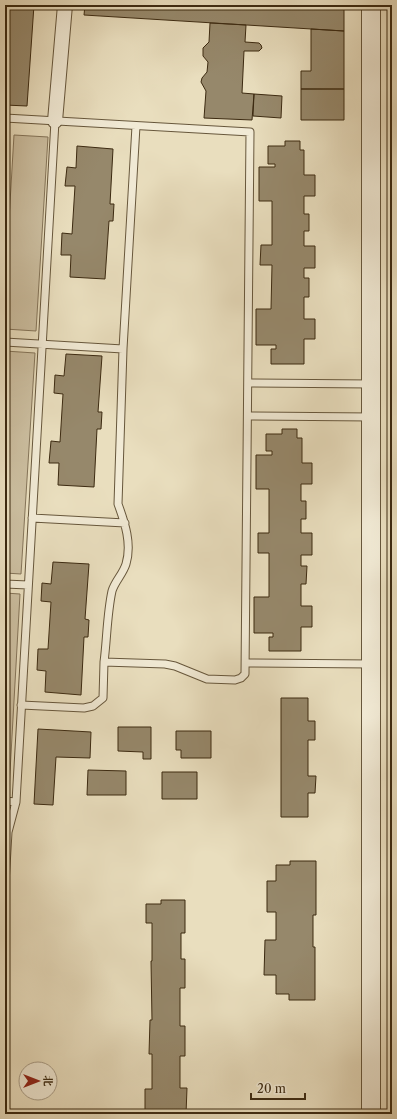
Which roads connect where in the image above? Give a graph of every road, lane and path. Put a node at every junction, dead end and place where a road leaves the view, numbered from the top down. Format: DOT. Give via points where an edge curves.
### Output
graph roads {
  1 [pos="65,5"];
  2 [pos="371,5"];
  3 [pos="5,118"];
  4 [pos="55,121"];
  5 [pos="136,126"];
  6 [pos="5,342"];
  7 [pos="42,344"];
  8 [pos="123,349"];
  9 [pos="248,383"];
  10 [pos="371,384"];
  11 [pos="248,416"];
  12 [pos="371,417"];
  13 [pos="32,518"];
  14 [pos="125,523"];
  15 [pos="5,584"];
  16 [pos="28,585"];
  17 [pos="104,662"];
  18 [pos="246,663"];
  19 [pos="371,664"];
  20 [pos="21,705"];
  21 [pos="5,801"];
  22 [pos="16,802"];
  23 [pos="5,884"];
  24 [pos="371,1114"];
  1 -- 4 [label="street"];
  2 -- 10 [label="street"];
  3 -- 4 [label="lane"];
  4 -- 5 [label="lane"];
  4 -- 7 [label="lane"];
  5 -- 8 [label="lane"];
  5 -- 9 [label="lane" via="250,132"];
  6 -- 7 [label="lane"];
  7 -- 8 [label="lane"];
  7 -- 13 [label="lane"];
  8 -- 14 [label="lane" via="118,504"];
  9 -- 10 [label="lane"];
  9 -- 11 [label="lane"];
  10 -- 12 [label="street"];
  11 -- 12 [label="lane"];
  11 -- 18 [label="lane"];
  12 -- 19 [label="street"];
  13 -- 14 [label="lane"];
  13 -- 16 [label="lane"];
  14 -- 17 [label="lane" via="128,555 126,565 112,590"];
  15 -- 16 [label="lane"];
  16 -- 20 [label="lane"];
  17 -- 18 [label="lane" via="165,664 207,679 235,680 245,674"];
  17 -- 20 [label="lane" via="103,698 93,706 84,708"];
  18 -- 19 [label="lane"];
  19 -- 24 [label="street"];
  20 -- 22 [label="lane"];
  21 -- 22 [label="lane"];
  22 -- 23 [label="lane" via="8,832"];
}
